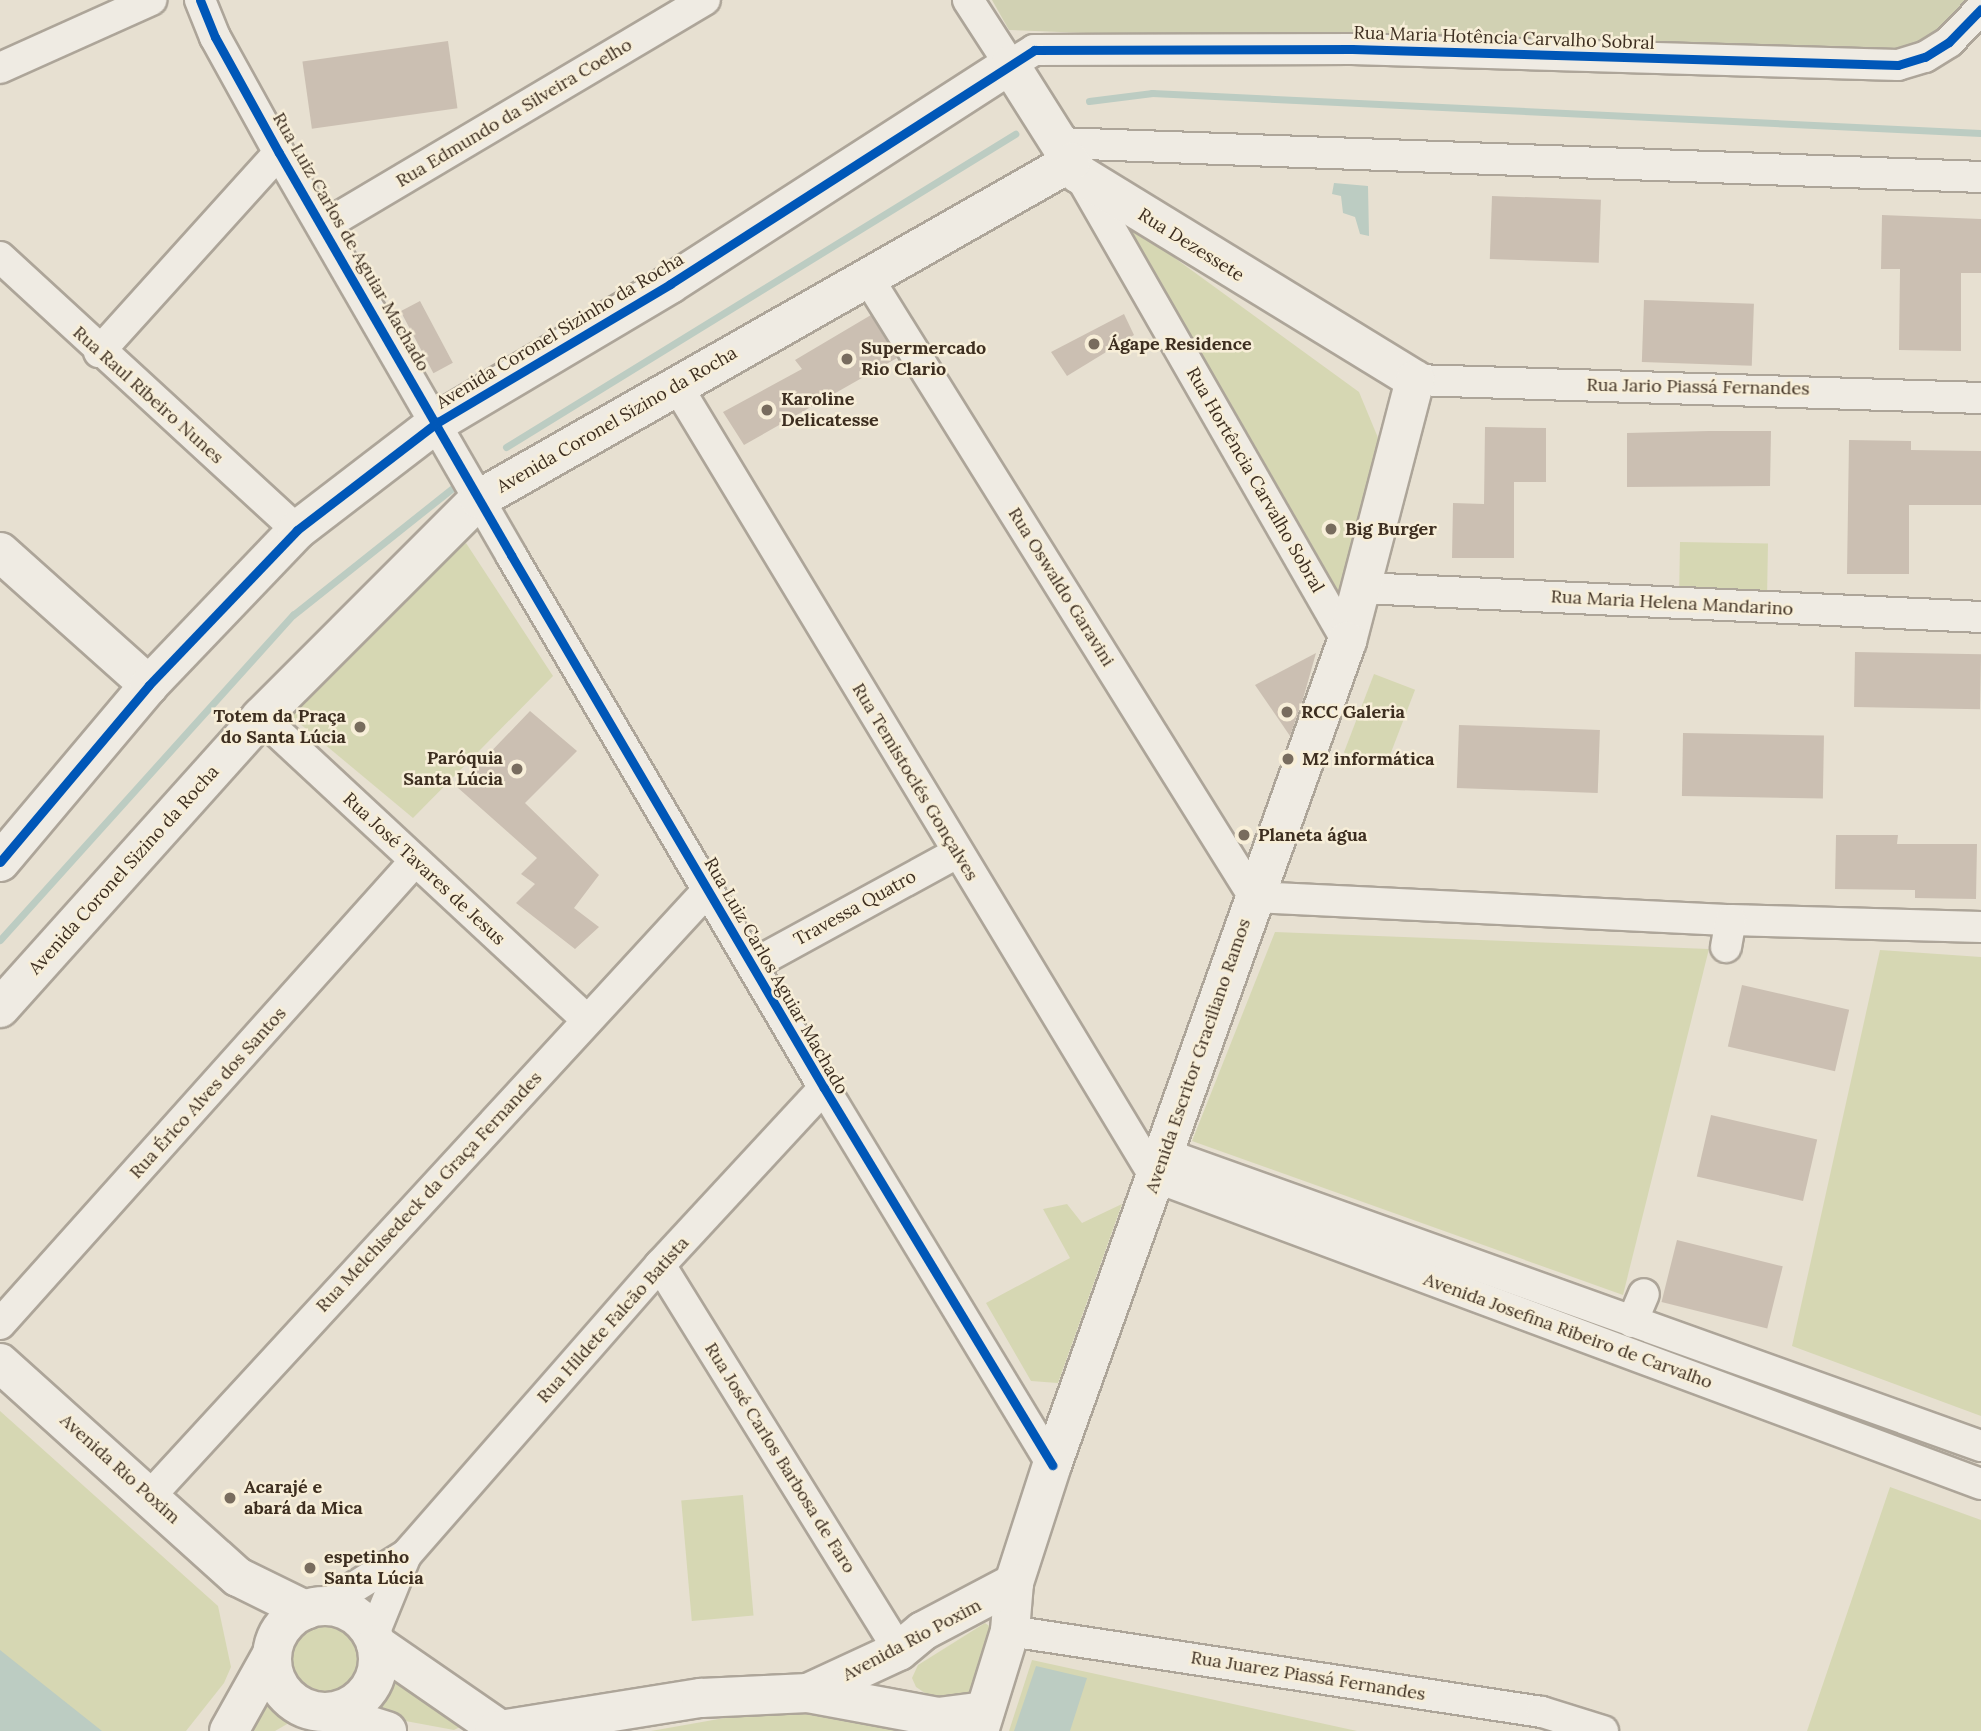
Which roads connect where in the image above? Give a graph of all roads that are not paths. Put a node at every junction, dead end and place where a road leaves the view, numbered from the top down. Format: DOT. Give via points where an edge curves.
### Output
graph roads {
  1 [pos="151,0"];
  2 [pos="200,0"];
  3 [pos="705,0"];
  4 [pos="968,0"];
  5 [pos="1981,9"];
  6 [pos="1010,65"];
  7 [pos="0,68"];
  8 [pos="279,153"];
  9 [pos="1070,160"];
  10 [pos="1981,177"];
  11 [pos="324,226"];
  12 [pos="0,257"];
  13 [pos="867,278"];
  14 [pos="99,352"];
  15 [pos="1415,380"];
  16 [pos="677,386"];
  17 [pos="1981,398"];
  18 [pos="438,422"];
  19 [pos="479,499"];
  20 [pos="297,530"];
  21 [pos="0,552"];
  22 [pos="1362,588"];
  23 [pos="1981,617"];
  24 [pos="1347,641"];
  25 [pos="149,685"];
  26 [pos="261,717"];
  27 [pos="957,853"];
  28 [pos="415,861"];
  29 [pos="0,862"];
  30 [pos="708,890"];
  31 [pos="1254,897"];
  32 [pos="1981,927"];
  33 [pos="754,964"];
  34 [pos="0,1008"];
  35 [pos="587,1020"];
  36 [pos="824,1088"];
  37 [pos="1159,1165"];
  38 [pos="660,1265"];
  39 [pos="1644,1294"];
  40 [pos="1632,1322"];
  41 [pos="0,1324"];
  42 [pos="0,1363"];
  43 [pos="1981,1446"];
  44 [pos="1052,1465"];
  45 [pos="1981,1484"];
  46 [pos="151,1495"];
  47 [pos="406,1555"];
  48 [pos="238,1577"];
  49 [pos="1014,1583"];
  50 [pos="974,1607"];
  51 [pos="314,1608"];
  52 [pos="1010,1631"];
  53 [pos="375,1640"];
  54 [pos="899,1651"];
  55 [pos="272,1653"];
  56 [pos="808,1693"];
  57 [pos="308,1718"];
  58 [pos="982,1721"];
  59 [pos="925,1722"];
  60 [pos="500,1730"];
  61 [pos="229,1731"];
  62 [pos="387,1731"];
  63 [pos="495,1731"];
  64 [pos="1603,1731"];
  1 -- 7 [label="street"];
  2 -- 8 [label="street, Rua Luiz Carlos de Aguiar Machado" via="215,37"];
  3 -- 11 [label="street, Rua Edmundo da Silveira Coelho"];
  4 -- 6 [label="street"];
  5 -- 6 [label="street, Rua Maria Hotência Carvalho Sobral" via="1949,42 1925,57 1898,65 1339,49 1034,50"];
  6 -- 9 [label="street, Rua Dezessete"];
  6 -- 18 [label="street, Avenida Coronel Sizinho da Rocha" via="670,284"];
  8 -- 11 [label="street, Rua Luiz Carlos de Aguiar Machado"];
  8 -- 14 [label="street"];
  9 -- 10 [label="street"];
  9 -- 13 [label="street, Avenida Coronel Sizino da Rocha"];
  9 -- 15 [label="street, Rua Dezessete"];
  9 -- 24 [label="street, Rua Hortência Carvalho Sobral"];
  11 -- 18 [label="street, Rua Luiz Carlos de Aguiar Machado"];
  12 -- 14 [label="street, Rua Raul Ribeiro Nunes"];
  13 -- 16 [label="street, Avenida Coronel Sizino da Rocha"];
  13 -- 31 [label="street, Rua Oswaldo Garavini"];
  14 -- 20 [label="street, Rua Raul Ribeiro Nunes"];
  15 -- 17 [label="street, Rua Jario Piassá Fernandes" via="1811,403"];
  15 -- 22 [label="street, Avenida Escritor Graciliano Ramos"];
  16 -- 19 [label="street, Avenida Coronel Sizino da Rocha"];
  16 -- 27 [label="street, Rua Temistoclés Gonçalves"];
  18 -- 19 [label="street, Rua Luiz Carlos de Aguiar Machado"];
  18 -- 20 [label="street, Avenida Coronel Sizinho da Rocha"];
  19 -- 26 [label="street, Avenida Coronel Sizino da Rocha"];
  19 -- 30 [label="street, Rua Luiz Carlos Aguiar Machado"];
  20 -- 25 [label="street, Avenida Coronel Sizinho da Rocha"];
  21 -- 25 [label="street"];
  22 -- 23 [label="street, Rua Maria Helena Mandarino" via="1549,587"];
  22 -- 24 [label="street, Avenida Escritor Graciliano Ramos"];
  24 -- 31 [label="street, Avenida Escritor Graciliano Ramos"];
  25 -- 29 [label="street, Avenida Coronel Sizinho da Rocha"];
  26 -- 28 [label="street, Rua José Tavares de Jesus"];
  26 -- 34 [label="street, Avenida Coronel Sizino da Rocha"];
  27 -- 33 [label="street, Travessa Quatro"];
  27 -- 37 [label="street, Rua Temistoclés Gonçalves"];
  28 -- 35 [label="street, Rua José Tavares de Jesus"];
  28 -- 41 [label="street, Rua Érico Alves dos Santos"];
  30 -- 33 [label="street, Rua Luiz Carlos Aguiar Machado"];
  30 -- 35 [label="street, Rua Melchisedeck da Graça Fernandes"];
  31 -- 32 [label="street" via="1729,934"];
  31 -- 37 [label="street, Avenida Escritor Graciliano Ramos"];
  33 -- 36 [label="street, Rua Luiz Carlos Aguiar Machado"];
  35 -- 46 [label="street, Rua Melchisedeck da Graça Fernandes"];
  36 -- 38 [label="street, Rua Hildete Falcão Batista"];
  36 -- 44 [label="street, Rua Luiz Carlos Aguiar Machado"];
  37 -- 40 [label="street, Avenida Josefina Ribeiro de Carvalho"];
  37 -- 44 [label="street, Avenida Escritor Graciliano Ramos"];
  37 -- 45 [label="street, Avenida Josefina Ribeiro de Carvalho"];
  38 -- 47 [label="street, Rua Hildete Falcão Batista"];
  38 -- 54 [label="street, Rua José Carlos Barbosa de Faro"];
  39 -- 40 [label="street"];
  40 -- 43 [label="street, Avenida Josefina Ribeiro de Carvalho"];
  42 -- 46 [label="street, Avenida Rio Poxim"];
  44 -- 49 [label="street, Avenida Escritor Graciliano Ramos"];
  46 -- 48 [label="street, Avenida Rio Poxim"];
  47 -- 51 [label="street, Rua Hildete Falcão Batista"];
  47 -- 53 [label="street, Rua Hildete Falcão Batista"];
  48 -- 51 [label="street, Avenida Rio Poxim"];
  48 -- 55 [label="street, Avenida Rio Poxim"];
  49 -- 50 [label="street, Avenida Rio Poxim"];
  49 -- 52 [label="street, Avenida Escritor Graciliano Ramos"];
  50 -- 52 [label="street" via="997,1611"];
  50 -- 54 [label="street, Avenida Rio Poxim" via="923,1631"];
  51 -- 53 [label="street" via="353,1614"];
  51 -- 55 [label="street" via="290,1619"];
  52 -- 58 [label="street, Avenida Escritor Graciliano Ramos"];
  52 -- 64 [label="street, Rua Juarez Piassá Fernandes" via="1542,1712"];
  53 -- 57 [label="street" via="378,1660 368,1690 356,1702"];
  53 -- 60 [label="street"];
  54 -- 56 [label="street, Avenida Rio Poxim"];
  54 -- 59 [label="street" via="906,1684"];
  55 -- 57 [label="street" via="278,1685"];
  55 -- 61 [label="street"];
  56 -- 59 [label="street, Avenida Rio Poxim"];
  56 -- 60 [label="street, Avenida Rio Poxim" via="701,1698"];
  57 -- 62 [label="street"];
  58 -- 59 [label="street, Avenida Rio Poxim" via="963,1717"];
  60 -- 63 [label="street, Avenida Rio Poxim"];
}
